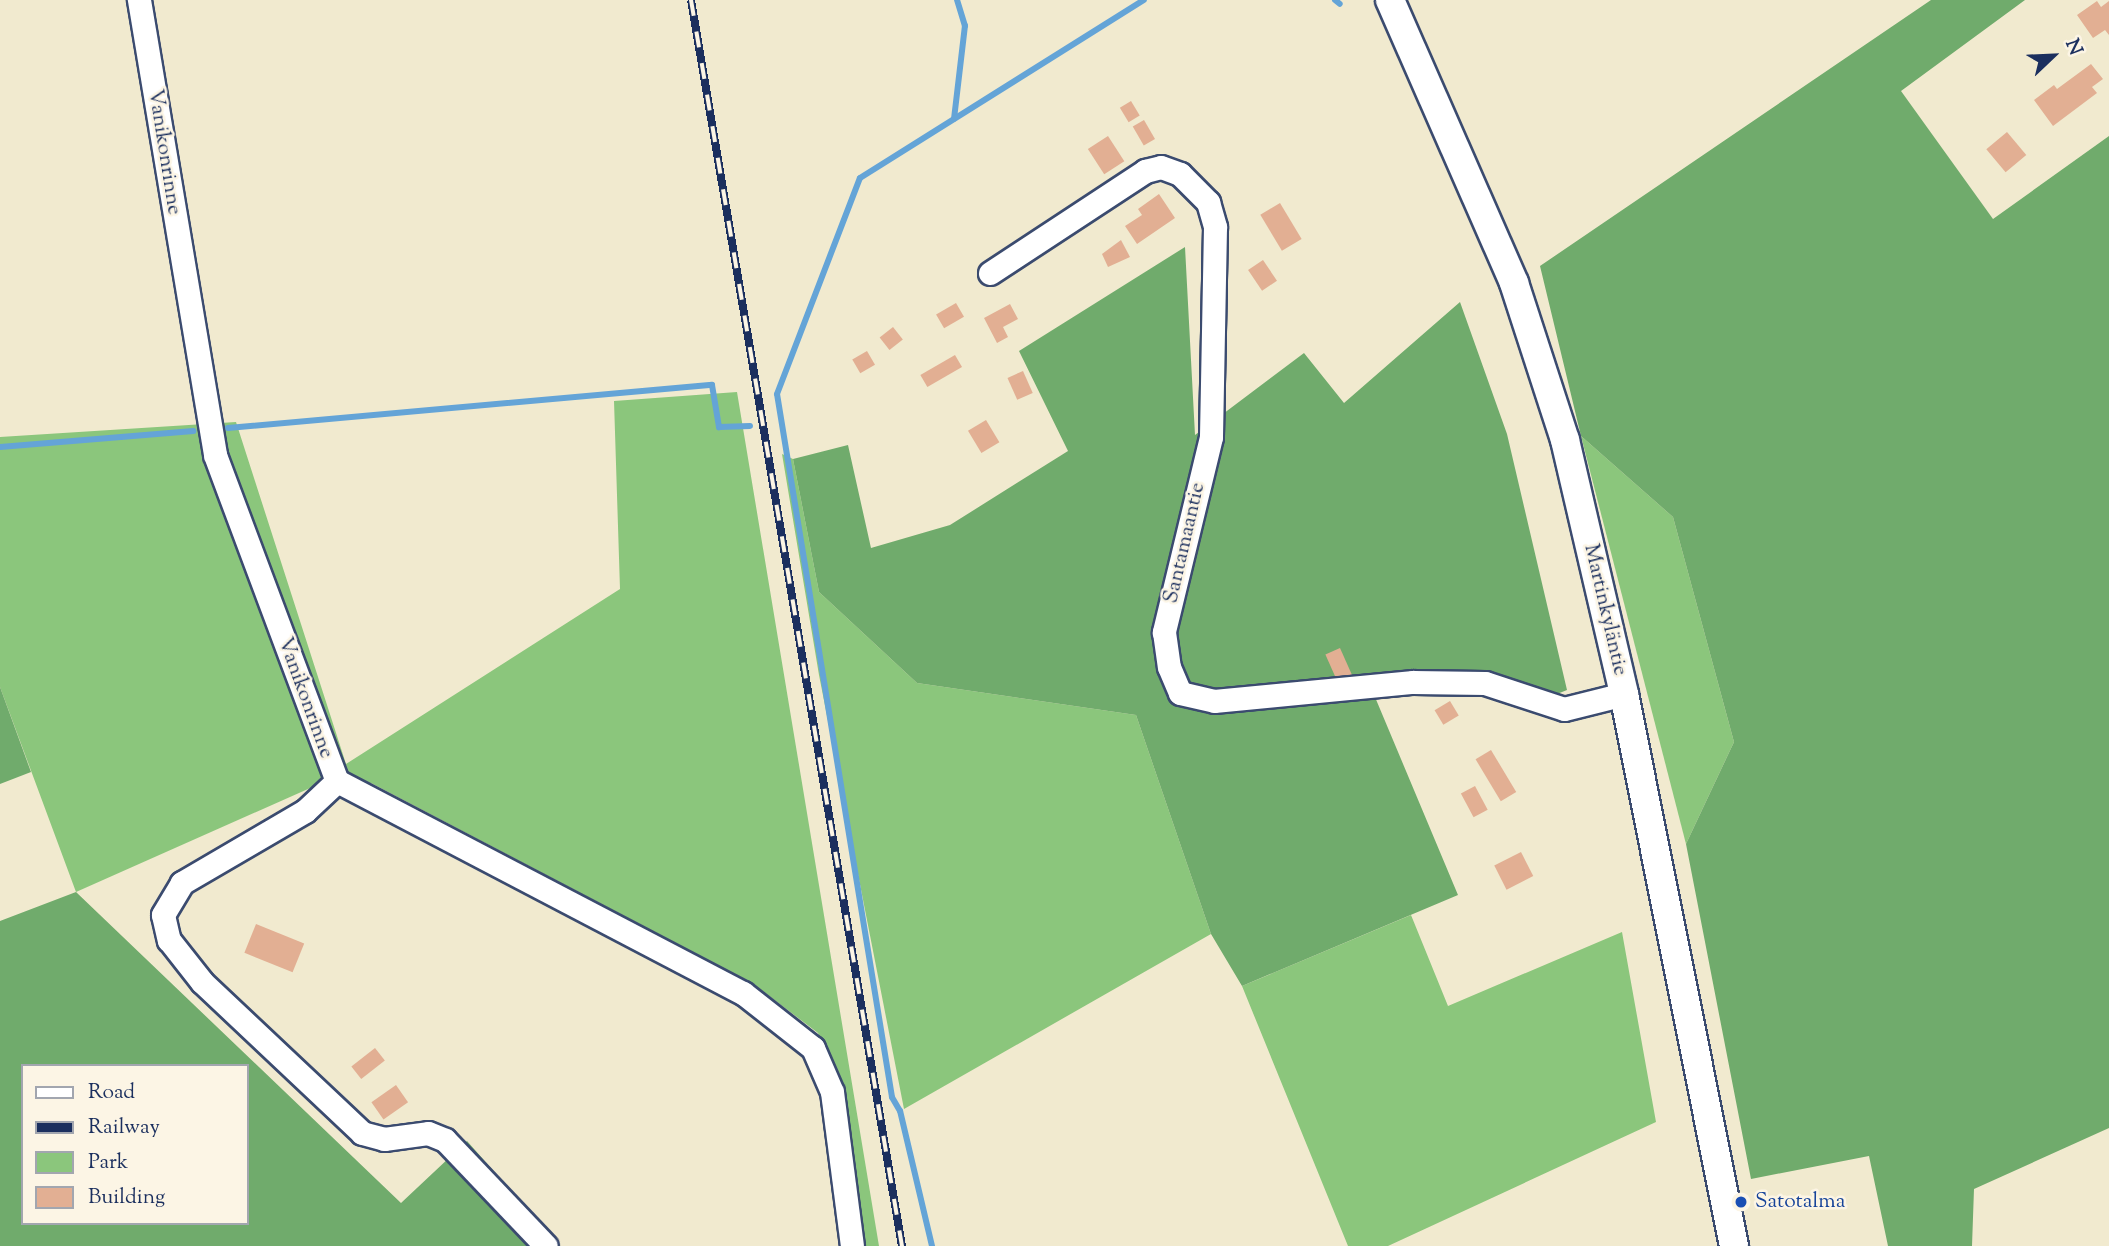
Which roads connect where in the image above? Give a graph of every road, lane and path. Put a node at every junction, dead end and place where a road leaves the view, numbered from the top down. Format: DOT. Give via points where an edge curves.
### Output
graph roads {
  1 [pos="138,0"];
  2 [pos="1390,0"];
  3 [pos="990,273"];
  4 [pos="1625,694"];
  5 [pos="338,781"];
  6 [pos="546,1246"];
  7 [pos="852,1246"];
  8 [pos="1734,1246"];
  1 -- 5 [label="street, Vanikonrinne" via="215,455"];
  2 -- 4 [label="street, Martinkyläntie" via="1514,283 1565,440"];
  3 -- 4 [label="street, Santamaantie" via="1145,170 1161,167 1180,174 1208,202 1215,227 1211,437 1164,632 1169,667 1180,693 1214,701 1413,682 1485,683 1564,709"];
  4 -- 8 [label="street, Martinkyläntie"];
  5 -- 6 [label="street, Vanikonrinne" via="305,811 182,883 163,915 169,940 202,982 362,1133 384,1139 428,1133 445,1140"];
  5 -- 7 [label="street" via="743,993 814,1048 832,1092"];
}
